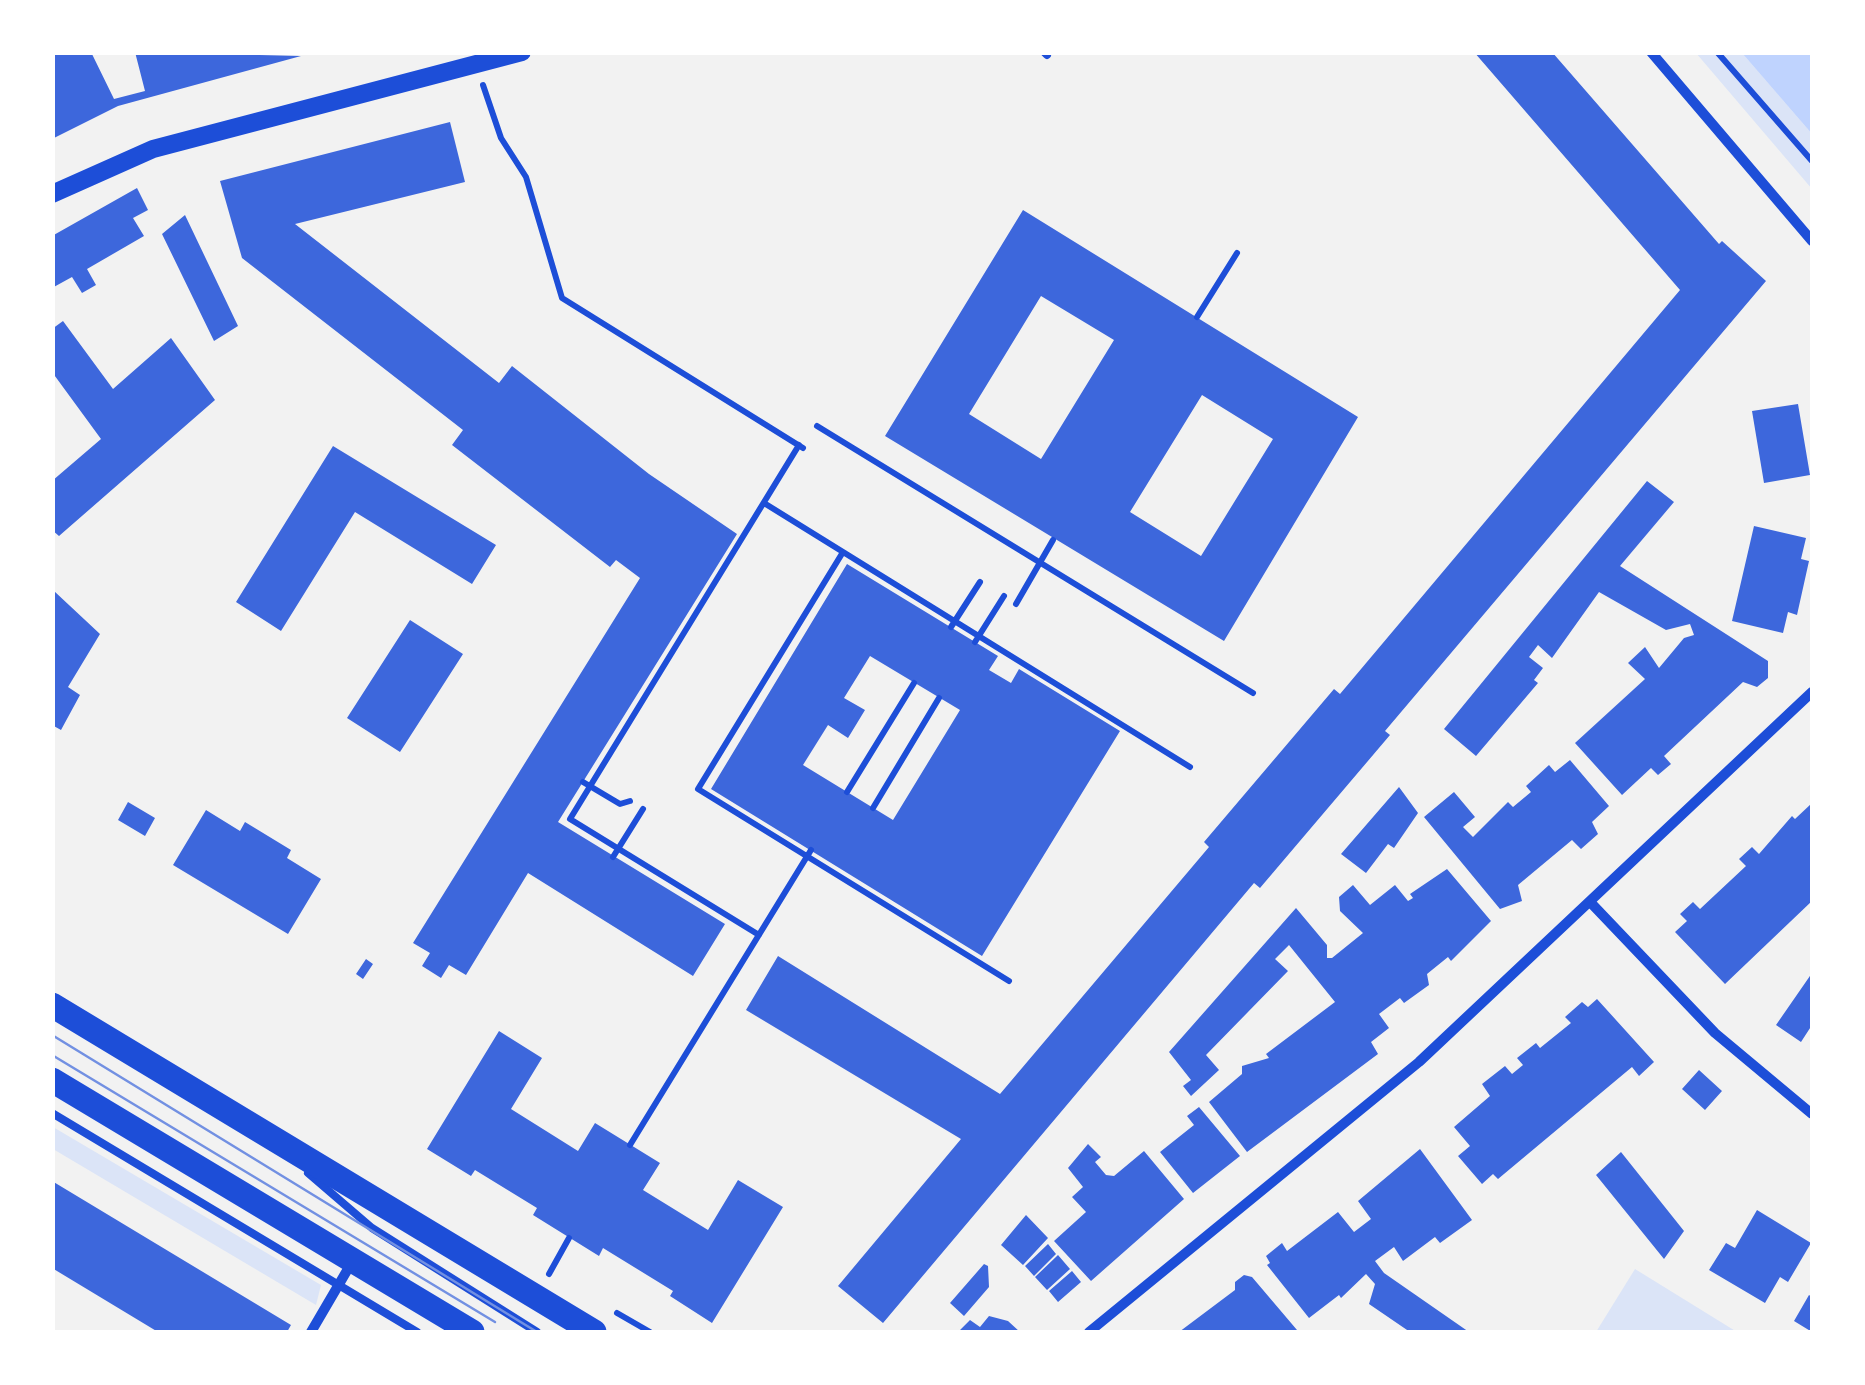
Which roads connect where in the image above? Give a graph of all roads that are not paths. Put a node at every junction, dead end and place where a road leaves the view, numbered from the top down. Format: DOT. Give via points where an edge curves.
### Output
graph roads {
  1 [pos="522,52"];
  2 [pos="1651,52"];
  3 [pos="52,194"];
  4 [pos="1812,241"];
  5 [pos="1812,692"];
  6 [pos="1592,904"];
  7 [pos="52,1005"];
  8 [pos="52,1080"];
  9 [pos="52,1113"];
  10 [pos="1812,1114"];
  11 [pos="242,1116"];
  12 [pos="352,1261"];
  13 [pos="338,1286"];
  14 [pos="311,1332"];
  15 [pos="417,1332"];
  16 [pos="472,1332"];
  17 [pos="538,1332"];
  18 [pos="594,1332"];
  19 [pos="1090,1332"];
  1 -- 3 [label="street" via="153,149"];
  2 -- 4 [label="street"];
  5 -- 6 [label="street"];
  6 -- 10 [label="street" via="1715,1033"];
  6 -- 19 [label="street" via="1419,1062"];
  7 -- 11 [label="main road"];
  8 -- 12 [label="main road"];
  9 -- 13 [label="lane"];
  11 -- 17 [label="lane" via="372,1228"];
  11 -- 18 [label="main road"];
  12 -- 13 [label="street"];
  12 -- 16 [label="main road"];
  13 -- 14 [label="street"];
  13 -- 15 [label="lane"];
}
